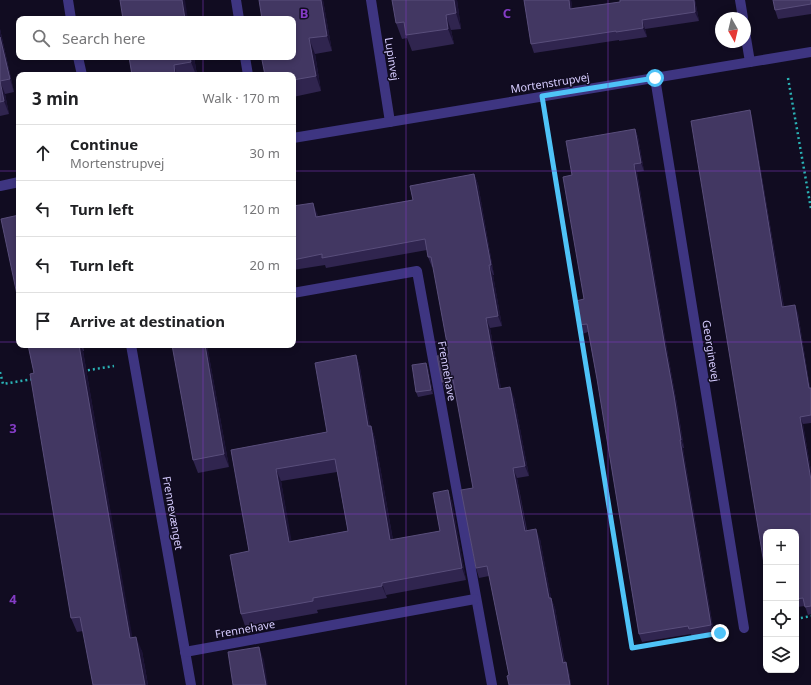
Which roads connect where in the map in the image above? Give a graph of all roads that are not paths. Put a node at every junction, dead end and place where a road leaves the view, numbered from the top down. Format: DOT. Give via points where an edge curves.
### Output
graph roads {
  1 [pos="68,0"];
  2 [pos="236,0"];
  3 [pos="371,0"];
  4 [pos="740,0"];
  5 [pos="741,12"];
  6 [pos="71,16"];
  7 [pos="239,16"];
  8 [pos="748,48"];
  9 [pos="811,52"];
  10 [pos="79,60"];
  11 [pos="246,60"];
  12 [pos="750,62"];
  13 [pos="81,72"];
  14 [pos="248,72"];
  15 [pos="655,78"];
  16 [pos="390,122"];
  17 [pos="296,138"];
  18 [pos="16,183"];
  19 [pos="0,186"];
  20 [pos="296,292"];
  21 [pos="132,348"];
  22 [pos="475,599"];
  23 [pos="744,628"];
  24 [pos="185,652"];
  25 [pos="191,685"];
  26 [pos="492,685"];
  1 -- 6 [label="street"];
  2 -- 7 [label="street"];
  3 -- 16 [label="street, Lupinvej"];
  4 -- 5 [label="street"];
  8 -- 12 [label="street"];
  9 -- 12 [label="street, Mortenstrupvej"];
  10 -- 13 [label="street"];
  11 -- 14 [label="street"];
  12 -- 15 [label="street, Mortenstrupvej"];
  15 -- 16 [label="street, Mortenstrupvej"];
  15 -- 23 [label="street, Georginevej"];
  16 -- 17 [label="street, Mortenstrupvej"];
  18 -- 19 [label="street"];
  20 -- 22 [label="street, Frennehave" via="417,271"];
  21 -- 24 [label="street, Frennevænget"];
  22 -- 24 [label="street, Frennehave"];
  22 -- 26 [label="street, Frennehave"];
  24 -- 25 [label="street, Frennevænget"];
}
